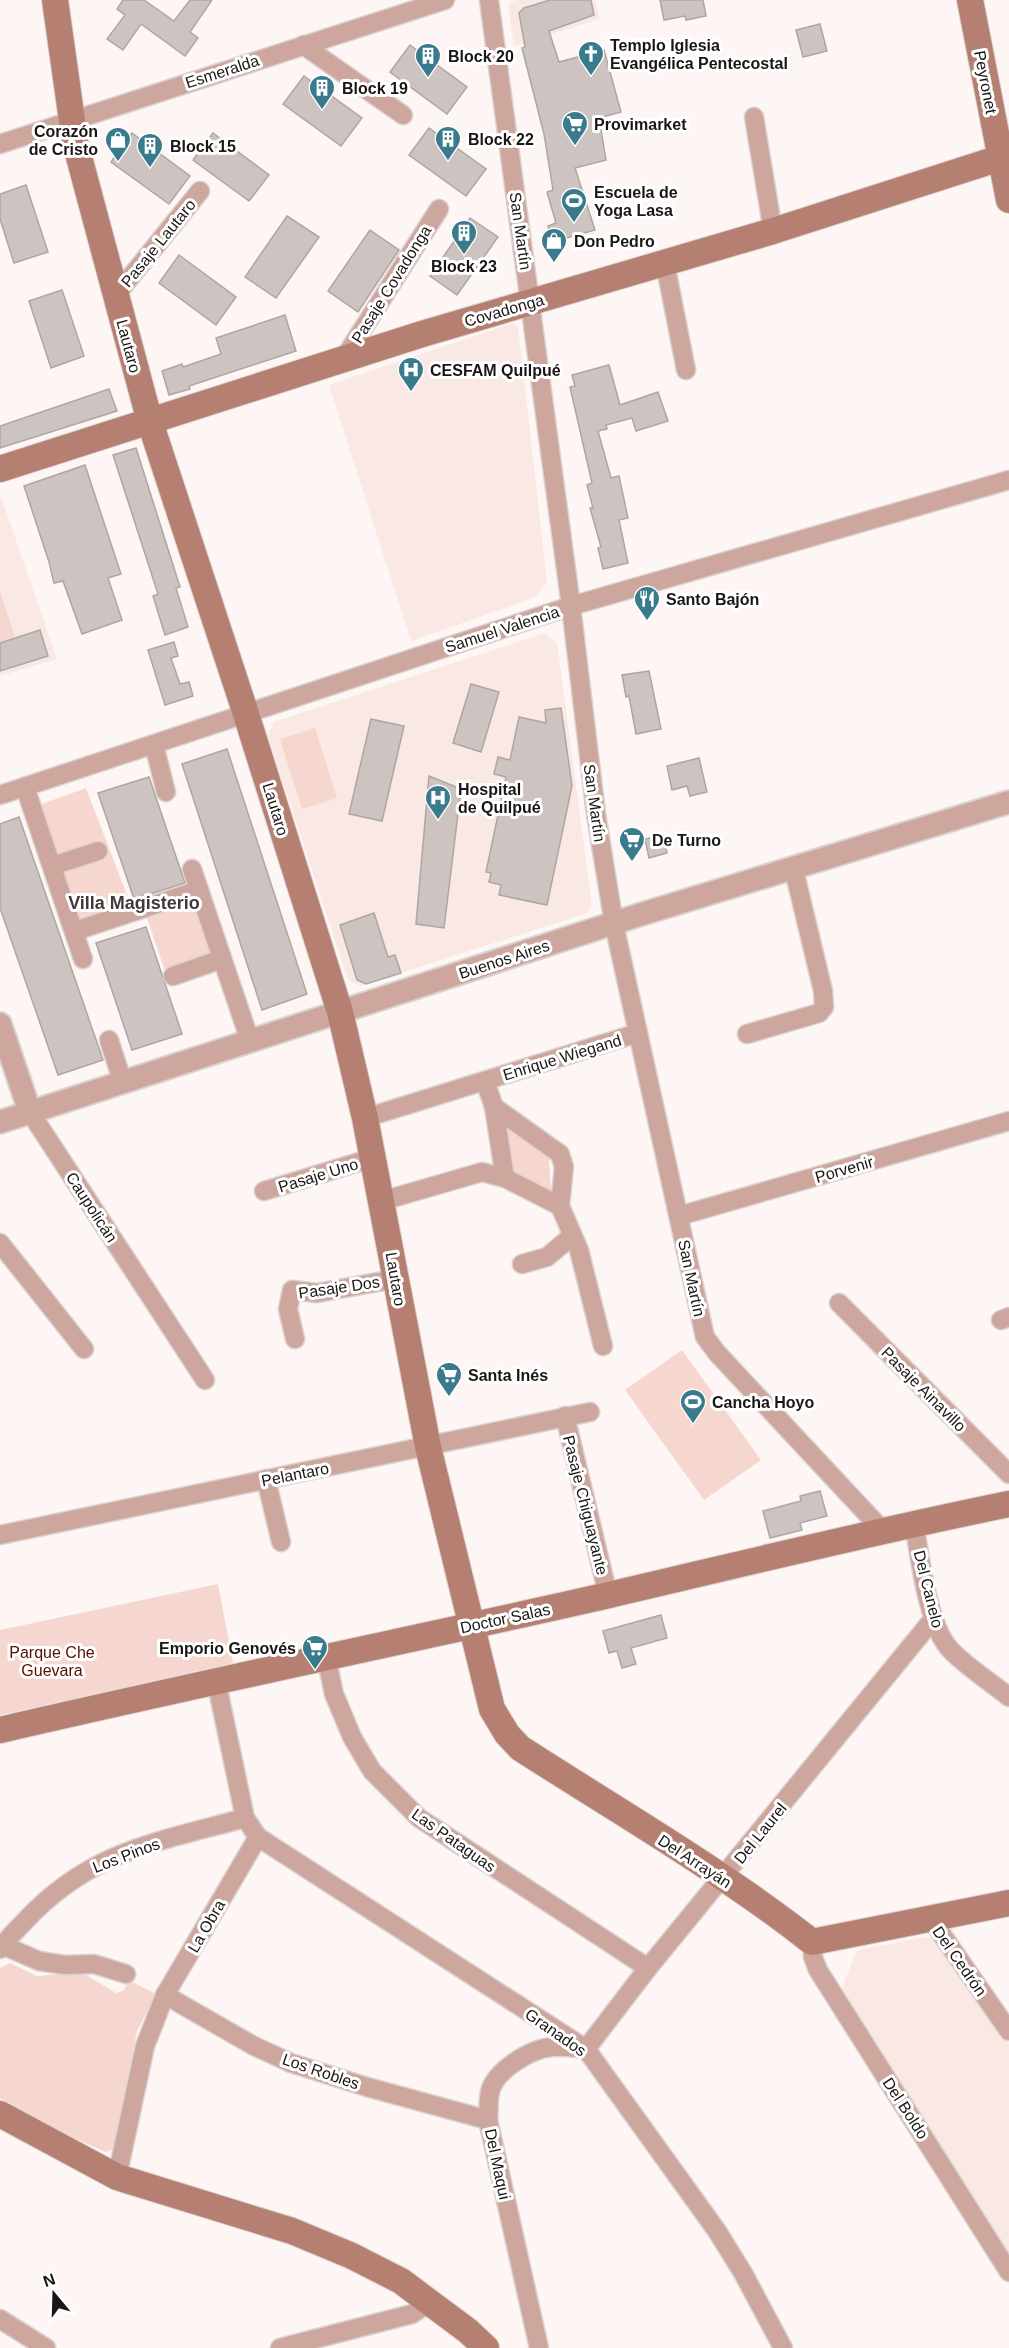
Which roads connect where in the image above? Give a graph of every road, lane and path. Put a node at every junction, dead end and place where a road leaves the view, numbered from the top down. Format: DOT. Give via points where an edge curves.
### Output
graph roads {
  1 [pos="55,0"];
  2 [pos="445,0"];
  3 [pos="489,0"];
  4 [pos="970,0"];
  5 [pos="303,45"];
  6 [pos="403,115"];
  7 [pos="754,117"];
  8 [pos="72,122"];
  9 [pos="0,144"];
  10 [pos="1005,156"];
  11 [pos="200,191"];
  12 [pos="1009,200"];
  13 [pos="439,208"];
  14 [pos="773,231"];
  15 [pos="666,263"];
  16 [pos="116,295"];
  17 [pos="531,302"];
  18 [pos="343,360"];
  19 [pos="686,370"];
  20 [pos="150,422"];
  21 [pos="0,469"];
  22 [pos="1009,480"];
  23 [pos="571,606"];
  24 [pos="246,714"];
  25 [pos="154,745"];
  26 [pos="25,787"];
  27 [pos="166,792"];
  28 [pos="0,795"];
  29 [pos="1009,802"];
  30 [pos="98,851"];
  31 [pos="52,866"];
  32 [pos="793,866"];
  33 [pos="192,869"];
  34 [pos="199,890"];
  35 [pos="614,924"];
  36 [pos="75,931"];
  37 [pos="84,959"];
  38 [pos="222,959"];
  39 [pos="173,976"];
  40 [pos="340,1012"];
  41 [pos="0,1024"];
  42 [pos="638,1033"];
  43 [pos="747,1034"];
  44 [pos="109,1040"];
  45 [pos="250,1041"];
  46 [pos="485,1081"];
  47 [pos="123,1083"];
  48 [pos="494,1107"];
  49 [pos="30,1112"];
  50 [pos="365,1118"];
  51 [pos="0,1122"];
  52 [pos="1009,1122"];
  53 [pos="372,1158"];
  54 [pos="505,1178"];
  55 [pos="264,1191"];
  56 [pos="382,1201"];
  57 [pos="560,1206"];
  58 [pos="679,1216"];
  59 [pos="572,1236"];
  60 [pos="0,1243"];
  61 [pos="522,1264"];
  62 [pos="395,1279"];
  63 [pos="839,1303"];
  64 [pos="295,1339"];
  65 [pos="603,1346"];
  66 [pos="84,1349"];
  67 [pos="205,1380"];
  68 [pos="590,1412"];
  69 [pos="565,1416"];
  70 [pos="428,1447"];
  71 [pos="1009,1474"];
  72 [pos="266,1479"];
  73 [pos="1009,1504"];
  74 [pos="914,1523"];
  75 [pos="883,1531"];
  76 [pos="0,1535"];
  77 [pos="281,1542"];
  78 [pos="608,1595"];
  79 [pos="934,1618"];
  80 [pos="471,1625"];
  81 [pos="326,1656"];
  82 [pos="216,1680"];
  83 [pos="1009,1696"];
  84 [pos="0,1730"];
  85 [pos="245,1818"];
  86 [pos="258,1837"];
  87 [pos="723,1878"];
  88 [pos="1009,1903"];
  89 [pos="931,1920"];
  90 [pos="812,1942"];
  91 [pos="1,1946"];
  92 [pos="648,1968"];
  93 [pos="126,1974"];
  94 [pos="165,1995"];
  95 [pos="1009,2031"];
  96 [pos="586,2049"];
  97 [pos="0,2114"];
  98 [pos="488,2120"];
  99 [pos="117,2177"];
  100 [pos="1009,2272"];
  101 [pos="430,2302"];
  102 [pos="0,2319"];
  103 [pos="46,2348"];
  104 [pos="280,2348"];
  105 [pos="486,2348"];
  106 [pos="539,2348"];
  107 [pos="783,2348"];
  1 -- 8 [label="main road, Lautaro"];
  2 -- 5 [label="street, Esmeralda"];
  3 -- 17 [label="street, San Martín"];
  4 -- 10 [label="main road, Peyronet"];
  5 -- 6 [label="street"];
  5 -- 8 [label="street, Esmeralda"];
  7 -- 14 [label="street"];
  8 -- 9 [label="street, Esmeralda"];
  8 -- 16 [label="main road, Lautaro"];
  10 -- 12 [label="main road, Peyronet"];
  10 -- 14 [label="main road, Covadonga"];
  11 -- 16 [label="street, Pasaje Lautaro"];
  13 -- 18 [label="street, Pasaje Covadonga"];
  14 -- 15 [label="main road, Covadonga"];
  15 -- 17 [label="main road, Covadonga"];
  15 -- 19 [label="street"];
  16 -- 20 [label="main road, Lautaro"];
  17 -- 18 [label="main road, Covadonga"];
  17 -- 23 [label="street, San Martín"];
  18 -- 20 [label="main road, Covadonga"];
  20 -- 21 [label="main road, Covadonga"];
  20 -- 24 [label="main road, Lautaro"];
  22 -- 23 [label="street, Samuel Valencia"];
  23 -- 24 [label="street, Samuel Valencia"];
  23 -- 35 [label="street, San Martín" via="596,814"];
  24 -- 25 [label="street, Samuel Valencia"];
  24 -- 40 [label="main road, Lautaro"];
  25 -- 26 [label="street, Samuel Valencia"];
  25 -- 27 [label="street"];
  26 -- 28 [label="street, Samuel Valencia"];
  26 -- 31 [label="street"];
  29 -- 32 [label="street, Buenos Aires"];
  30 -- 31 [label="street"];
  31 -- 36 [label="street"];
  32 -- 35 [label="street, Buenos Aires"];
  32 -- 43 [label="street" via="824,1007 819,1013"];
  33 -- 34 [label="street"];
  34 -- 36 [label="street"];
  34 -- 38 [label="street"];
  35 -- 40 [label="street, Buenos Aires"];
  35 -- 42 [label="street, San Martín"];
  36 -- 37 [label="street"];
  38 -- 39 [label="street"];
  38 -- 45 [label="street"];
  40 -- 45 [label="street, Buenos Aires"];
  40 -- 50 [label="main road, Lautaro"];
  41 -- 49 [label="street, Caupolicán"];
  42 -- 46 [label="street, Enrique Wiegand"];
  42 -- 58 [label="street, San Martín"];
  44 -- 47 [label="street"];
  45 -- 47 [label="street, Buenos Aires"];
  46 -- 48 [label="street, Enrique Wiegand"];
  46 -- 50 [label="street, Enrique Wiegand"];
  47 -- 49 [label="street, Buenos Aires"];
  48 -- 54 [label="street, Enrique Wiegand"];
  48 -- 57 [label="street" via="560,1154 564,1167"];
  49 -- 51 [label="street, Buenos Aires"];
  49 -- 67 [label="street, Caupolicán"];
  50 -- 53 [label="main road, Lautaro"];
  52 -- 58 [label="street, Porvenir"];
  53 -- 55 [label="street, Pasaje Uno"];
  53 -- 56 [label="main road, Lautaro"];
  54 -- 56 [label="street" via="482,1172 468,1174"];
  54 -- 57 [label="street"];
  56 -- 62 [label="main road, Lautaro"];
  57 -- 59 [label="street"];
  58 -- 75 [label="street, San Martín" via="705,1337"];
  59 -- 61 [label="street" via="546,1257"];
  59 -- 65 [label="street"];
  60 -- 66 [label="street"];
  62 -- 64 [label="street, Pasaje Dos" via="317,1293 292,1290 288,1310"];
  62 -- 70 [label="main road, Lautaro"];
  63 -- 71 [label="street, Pasaje Ainavillo"];
  68 -- 69 [label="street, Pelantaro"];
  69 -- 70 [label="street, Pelantaro"];
  69 -- 78 [label="street, Pasaje Chiguayante"];
  70 -- 72 [label="street, Pelantaro"];
  70 -- 80 [label="main road, Lautaro"];
  72 -- 76 [label="street, Pelantaro"];
  72 -- 77 [label="street"];
  73 -- 74 [label="main road, Doctor Salas"];
  74 -- 75 [label="main road, Doctor Salas"];
  74 -- 79 [label="street, Del Canelo"];
  75 -- 78 [label="main road, Doctor Salas"];
  78 -- 80 [label="main road, Doctor Salas"];
  79 -- 83 [label="street, Del Canelo" via="949,1648"];
  79 -- 87 [label="street, Del Laurel"];
  80 -- 81 [label="main road, Doctor Salas"];
  80 -- 87 [label="main road, Del Arrayán" via="492,1709 520,1748"];
  81 -- 82 [label="main road, Doctor Salas"];
  81 -- 92 [label="street, Las Pataguas" via="334,1694 352,1737 372,1771 419,1818"];
  82 -- 84 [label="main road, Doctor Salas"];
  82 -- 85 [label="street"];
  85 -- 86 [label="street"];
  85 -- 91 [label="street, Los Pinos" via="108,1858 42,1902"];
  86 -- 94 [label="street, La Obra"];
  86 -- 96 [label="street, Granados"];
  87 -- 90 [label="main road, Del Arrayán"];
  87 -- 92 [label="street, Del Laurel"];
  88 -- 89 [label="main road"];
  89 -- 90 [label="main road"];
  89 -- 95 [label="street, Del Cedrón"];
  90 -- 100 [label="street, Del Boldo" via="818,1971"];
  91 -- 93 [label="street" via="39,1961 94,1964"];
  92 -- 96 [label="street, Del Laurel"];
  94 -- 98 [label="street, Los Robles" via="291,2064"];
  94 -- 99 [label="street, La Obra" via="145,2046"];
  96 -- 98 [label="street, Del Maqui" via="540,2049 513,2062 490,2090"];
  96 -- 107 [label="street, Granados" via="717,2231"];
  97 -- 99 [label="main road"];
  98 -- 106 [label="street, Del Maqui"];
  99 -- 101 [label="main road" via="292,2231 391,2276"];
  101 -- 104 [label="street" via="412,2314"];
  101 -- 105 [label="main road"];
  102 -- 103 [label="street"];
}
